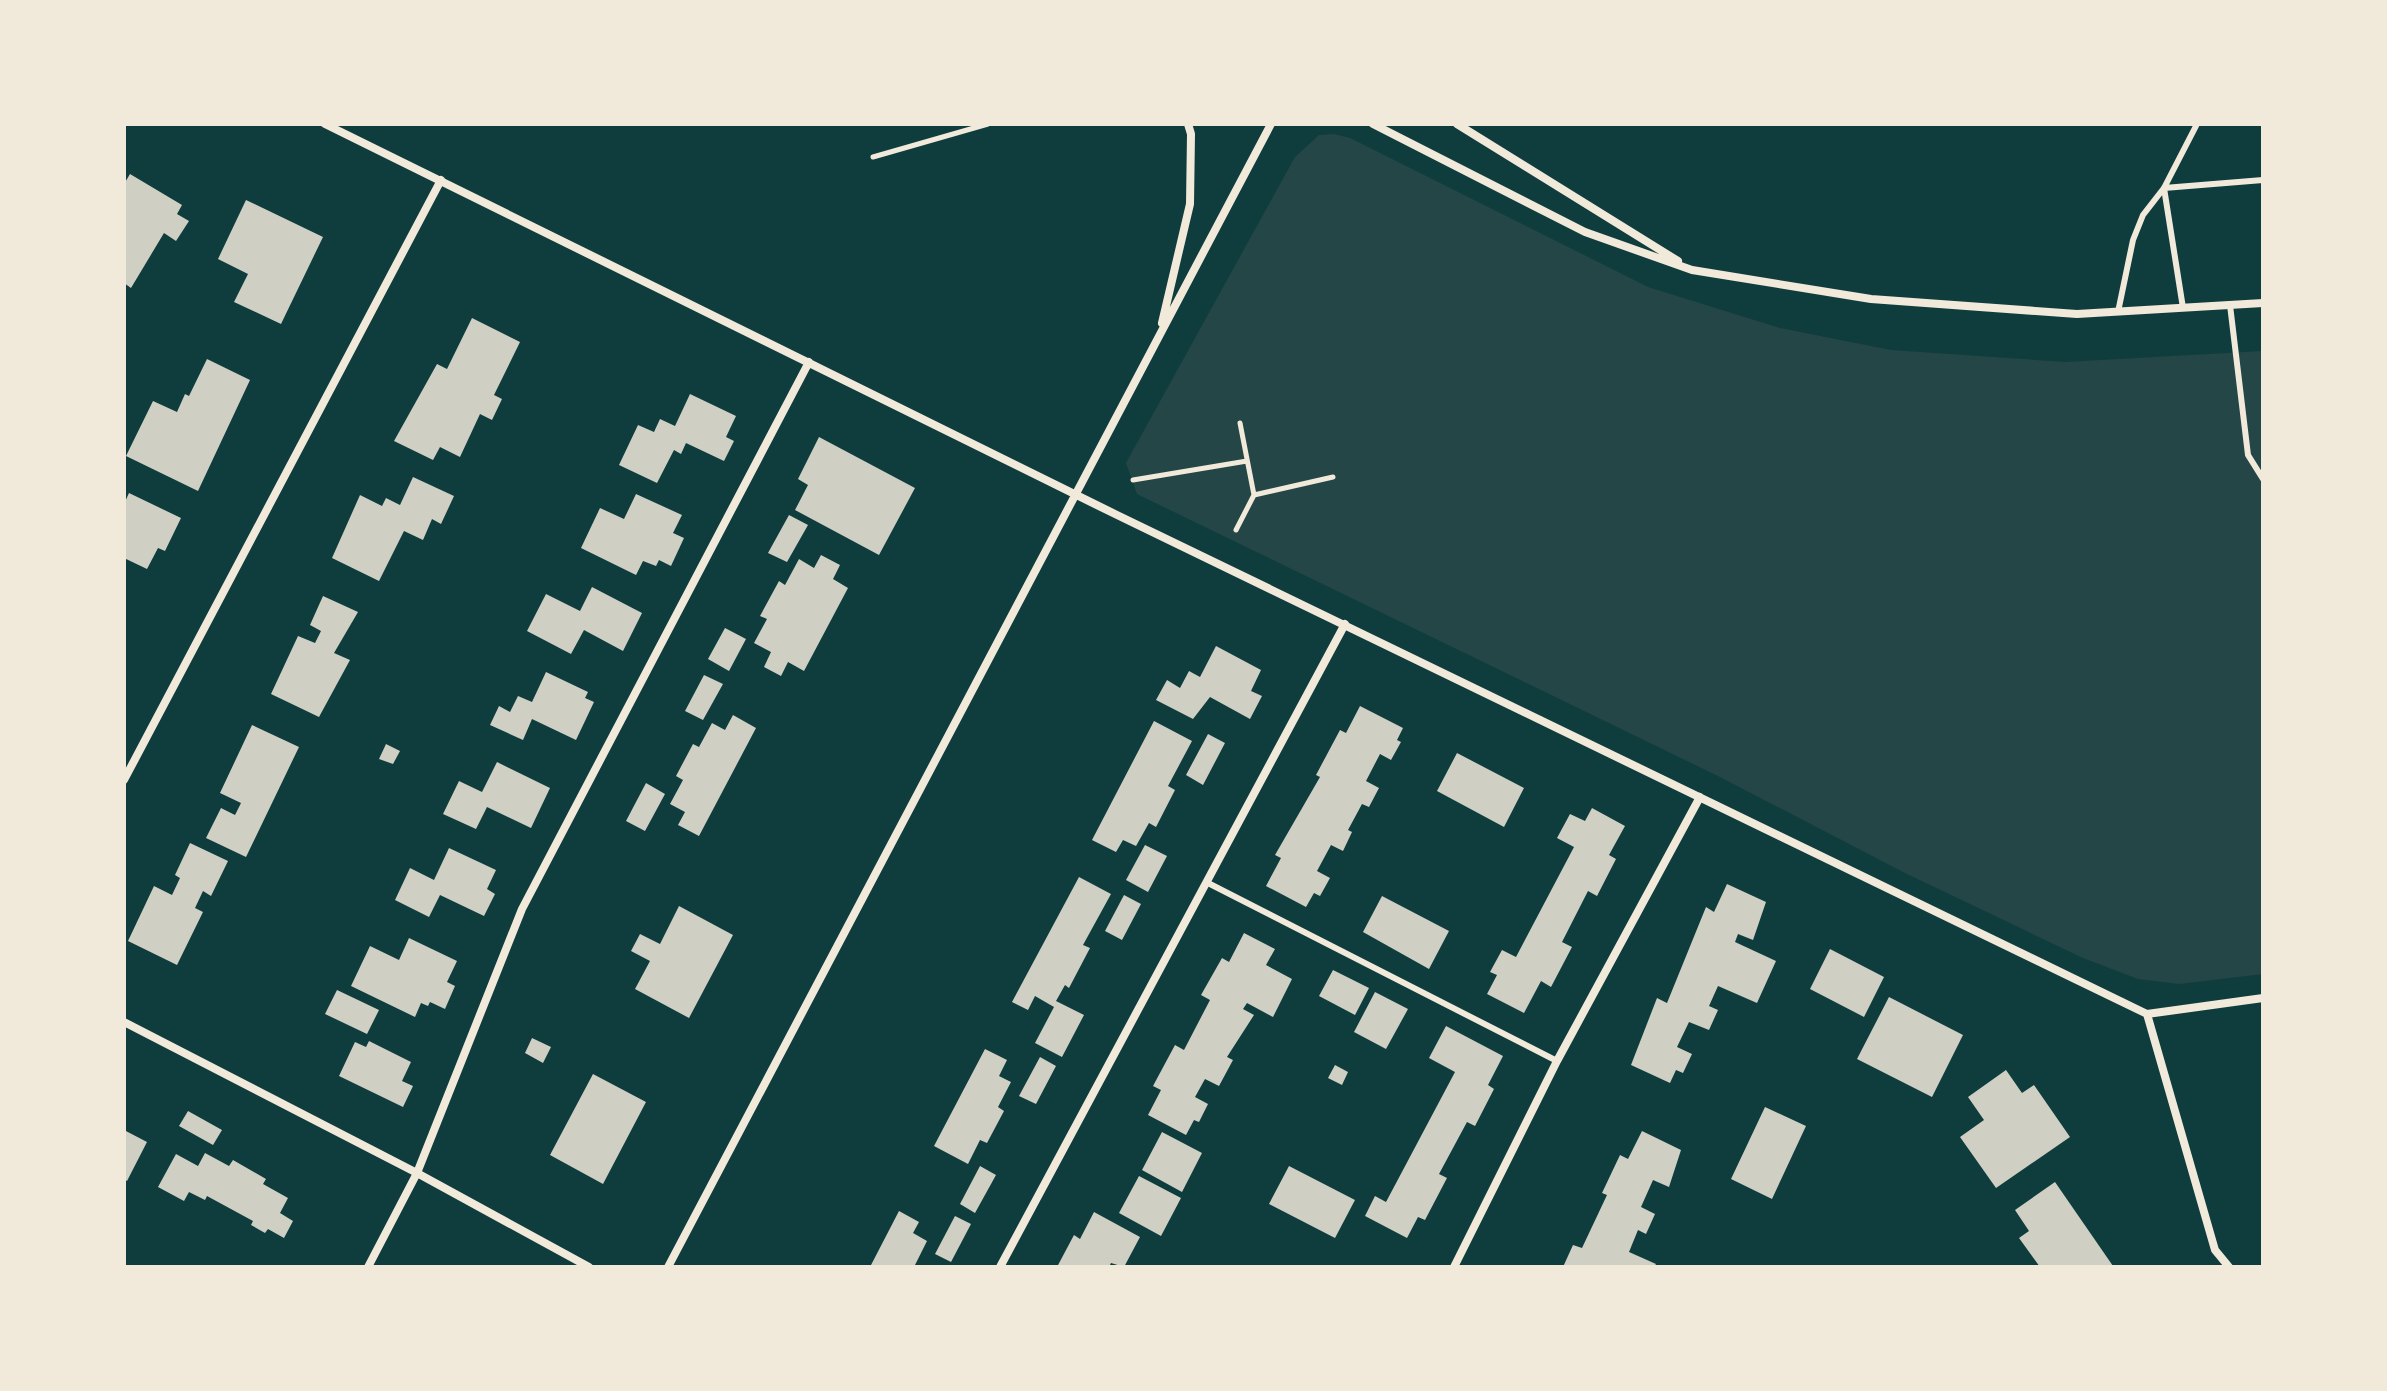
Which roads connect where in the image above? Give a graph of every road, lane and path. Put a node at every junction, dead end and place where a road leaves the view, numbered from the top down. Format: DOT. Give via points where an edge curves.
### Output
graph roads {
  1 [pos="325,124"];
  2 [pos="988,124"];
  3 [pos="1188,124"];
  4 [pos="1271,124"];
  5 [pos="1373,124"];
  6 [pos="1457,124"];
  7 [pos="2197,124"];
  8 [pos="873,157"];
  9 [pos="441,180"];
  10 [pos="2263,180"];
  11 [pos="2164,188"];
  12 [pos="1692,270"];
  13 [pos="2263,303"];
  14 [pos="2230,305"];
  15 [pos="2183,308"];
  16 [pos="2118,312"];
  17 [pos="1158,338"];
  18 [pos="809,362"];
  19 [pos="1240,423"];
  20 [pos="1247,461"];
  21 [pos="1333,477"];
  22 [pos="2263,479"];
  23 [pos="1133,480"];
  24 [pos="1076,495"];
  25 [pos="1254,495"];
  26 [pos="1236,530"];
  27 [pos="1345,624"];
  28 [pos="124,780"];
  29 [pos="1700,797"];
  30 [pos="1208,883"];
  31 [pos="2263,998"];
  32 [pos="2147,1014"];
  33 [pos="124,1022"];
  34 [pos="1557,1061"];
  35 [pos="417,1173"];
  36 [pos="368,1267"];
  37 [pos="589,1267"];
  38 [pos="668,1267"];
  39 [pos="1000,1267"];
  40 [pos="1454,1267"];
  41 [pos="2229,1267"];
  1 -- 9 [label="street"];
  2 -- 8 [label="path"];
  3 -- 17 [label="street" via="1190,204"];
  4 -- 17 [label="street"];
  5 -- 12 [label="street" via="1585,232"];
  6 -- 12 [label="street"];
  7 -- 11 [label="lane"];
  9 -- 18 [label="street"];
  9 -- 28 [label="street"];
  10 -- 11 [label="lane"];
  11 -- 15 [label="lane"];
  11 -- 16 [label="lane" via="2152,199 2133,240"];
  12 -- 16 [label="street" via="1871,299 2077,314"];
  13 -- 14 [label="street"];
  14 -- 15 [label="street"];
  14 -- 22 [label="lane" via="2248,455"];
  15 -- 16 [label="street"];
  17 -- 24 [label="street"];
  18 -- 24 [label="street"];
  18 -- 35 [label="street" via="522,909"];
  19 -- 20 [label="path"];
  20 -- 23 [label="path"];
  20 -- 25 [label="path"];
  21 -- 25 [label="path"];
  24 -- 27 [label="street"];
  24 -- 38 [label="street"];
  25 -- 26 [label="path"];
  27 -- 29 [label="street"];
  27 -- 30 [label="street"];
  29 -- 32 [label="street"];
  29 -- 34 [label="street"];
  30 -- 34 [label="lane"];
  30 -- 39 [label="street"];
  31 -- 32 [label="street"];
  32 -- 41 [label="street" via="2215,1250"];
  33 -- 35 [label="street"];
  34 -- 40 [label="street"];
  35 -- 36 [label="street"];
  35 -- 37 [label="street"];
}
